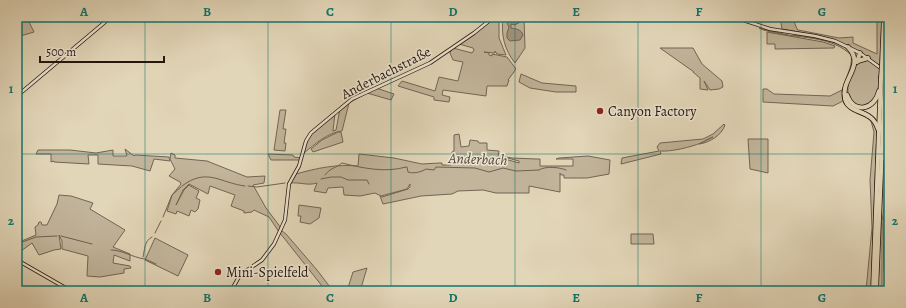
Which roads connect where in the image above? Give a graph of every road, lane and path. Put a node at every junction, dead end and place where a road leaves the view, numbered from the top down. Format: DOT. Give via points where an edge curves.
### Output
graph roads {
  1 [pos="110,17"];
  2 [pos="494,17"];
  3 [pos="734,17"];
  4 [pos="884,17"];
  5 [pos="888,17"];
  6 [pos="848,47"];
  7 [pos="860,53"];
  8 [pos="868,58"];
  9 [pos="857,60"];
  10 [pos="884,66"];
  11 [pos="885,77"];
  12 [pos="17,96"];
  13 [pos="884,108"];
  14 [pos="889,127"];
  15 [pos="879,134"];
  16 [pos="889,143"];
  17 [pos="881,168"];
  18 [pos="17,260"];
  19 [pos="71,291"];
  20 [pos="230,291"];
  21 [pos="873,291"];
  22 [pos="876,291"];
  1 -- 12 [label="main road"];
  2 -- 20 [label="main road, Anderbachstraße" via="430,63 352,99 311,133 288,187 286,217 271,249 262,260 240,276"];
  3 -- 6 [label="main road" via="762,27 825,38"];
  4 -- 10 [label="highway"];
  5 -- 10 [label="highway"];
  6 -- 7 [label="main road"];
  6 -- 9 [label="highway"];
  7 -- 8 [label="main road"];
  7 -- 9 [label="highway"];
  8 -- 9 [label="highway"];
  8 -- 11 [label="main road"];
  9 -- 11 [label="highway" via="847,90 847,97 852,104 862,108 873,103"];
  9 -- 15 [label="highway" via="845,89 845,98 852,107 873,118"];
  10 -- 11 [label="highway, bridge"];
  11 -- 13 [label="highway"];
  11 -- 15 [label="highway"];
  13 -- 14 [label="highway" via="885,120"];
  13 -- 17 [label="highway"];
  15 -- 21 [label="highway"];
  16 -- 17 [label="highway"];
  17 -- 22 [label="highway"];
  18 -- 19 [label="main road"];
}
